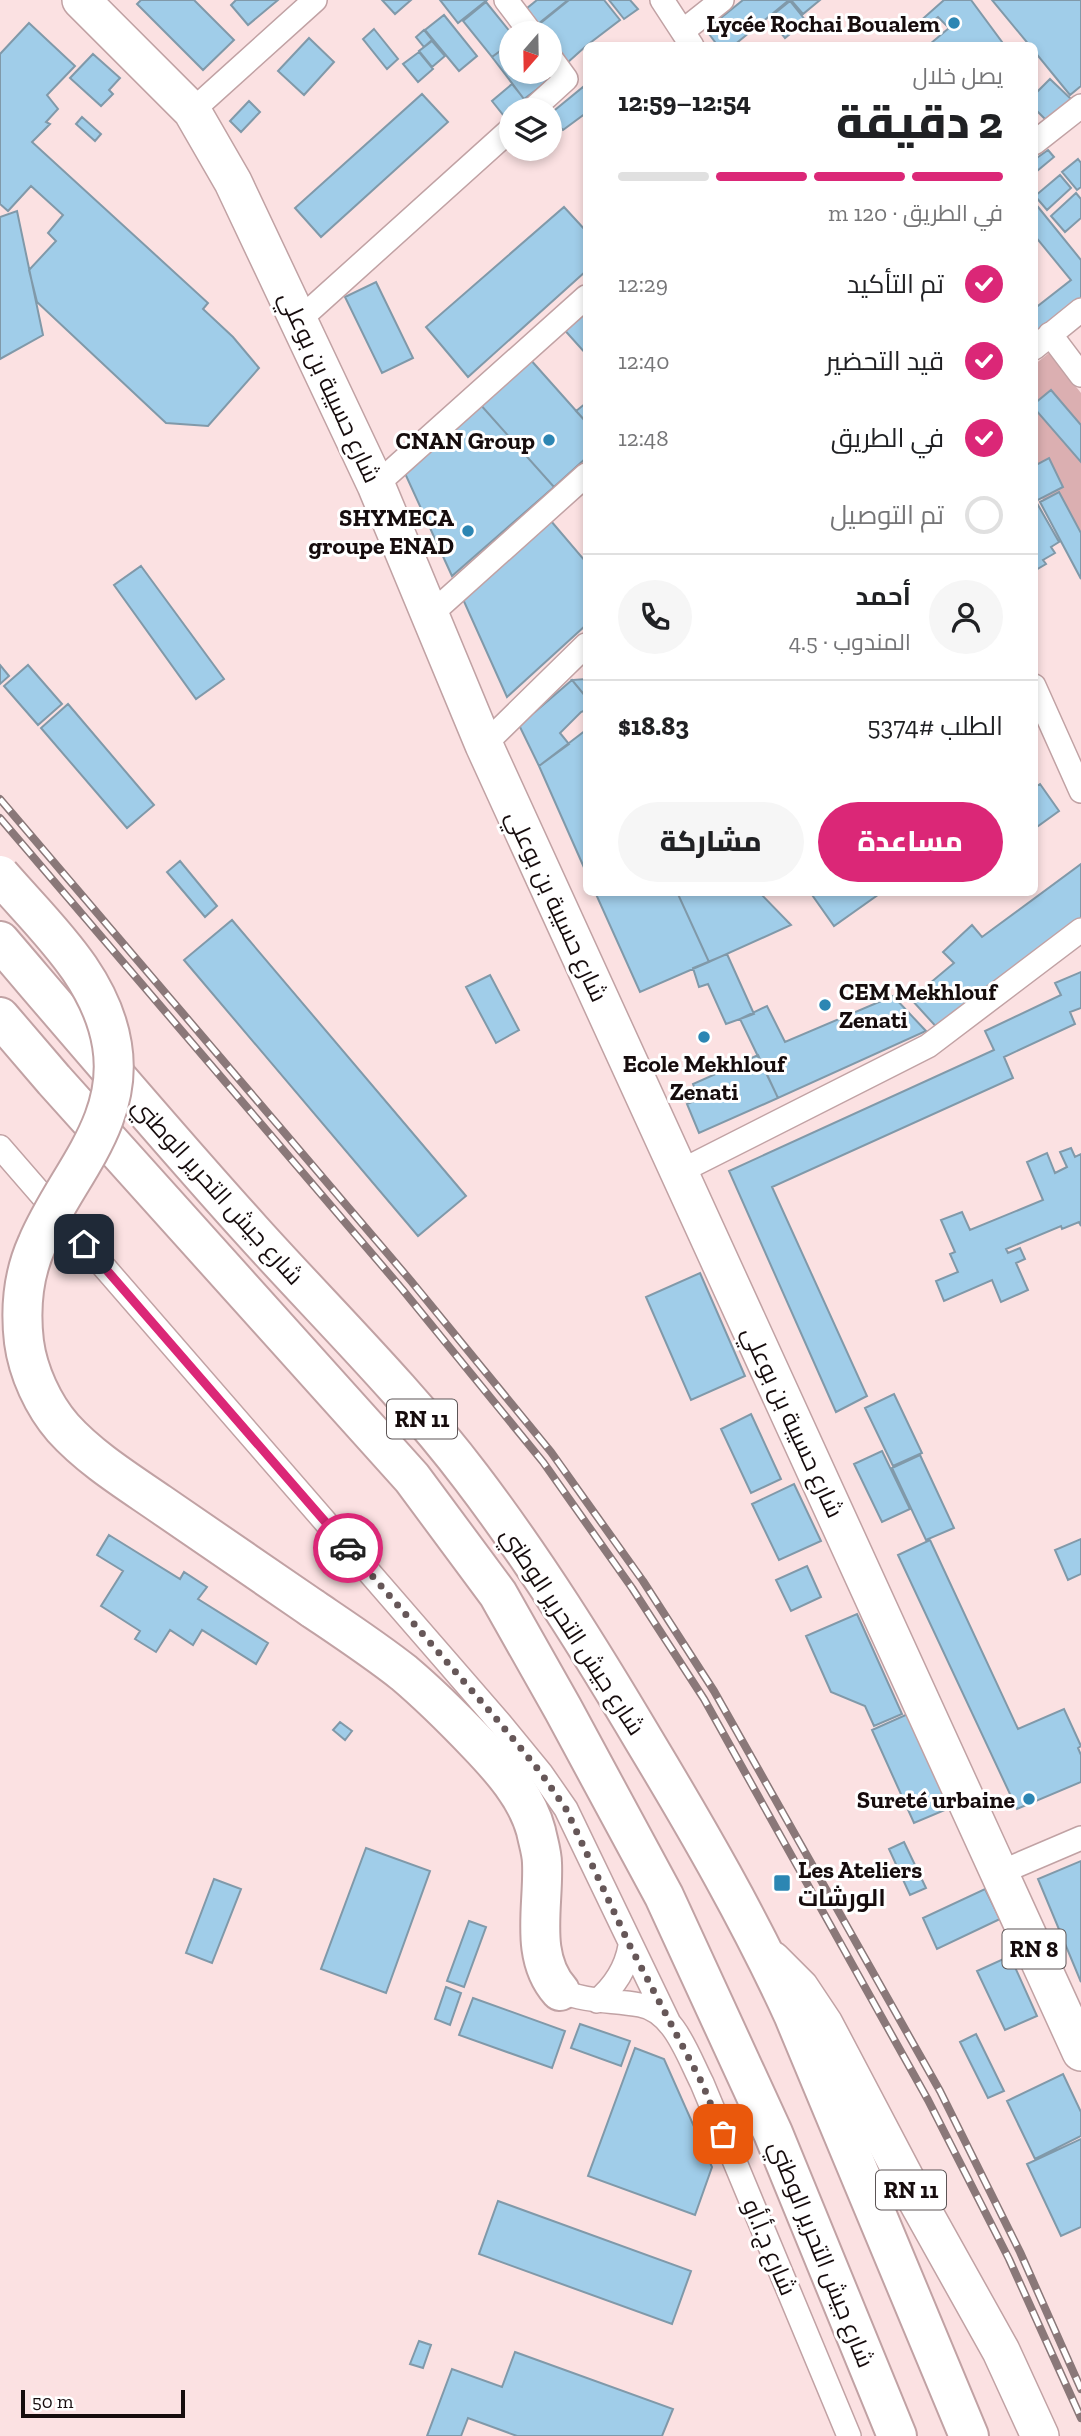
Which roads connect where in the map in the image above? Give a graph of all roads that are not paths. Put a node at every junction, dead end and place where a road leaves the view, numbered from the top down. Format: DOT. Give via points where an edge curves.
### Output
graph roads {
  1 [pos="81,0"];
  2 [pos="315,0"];
  3 [pos="506,0"];
  4 [pos="662,0"];
  5 [pos="722,0"];
  6 [pos="522,21"];
  7 [pos="688,38"];
  8 [pos="561,84"];
  9 [pos="545,98"];
  10 [pos="1081,106"];
  11 [pos="191,111"];
  12 [pos="499,140"];
  13 [pos="1038,140"];
  14 [pos="583,300"];
  15 [pos="1081,310"];
  16 [pos="298,321"];
  17 [pos="1042,341"];
  18 [pos="1081,375"];
  19 [pos="583,478"];
  20 [pos="376,485"];
  21 [pos="431,614"];
  22 [pos="583,648"];
  23 [pos="1038,695"];
  24 [pos="484,745"];
  25 [pos="1081,791"];
  26 [pos="0,875"];
  27 [pos="1081,930"];
  28 [pos="0,941"];
  29 [pos="0,1017"];
  30 [pos="0,1147"];
  31 [pos="679,1172"];
  32 [pos="1081,1838"];
  33 [pos="993,1859"];
  34 [pos="630,1946"];
  35 [pos="766,1954"];
  36 [pos="560,1992"];
  37 [pos="597,2001"];
  38 [pos="669,2023"];
  39 [pos="1081,2052"];
  40 [pos="849,2436"];
  41 [pos="897,2436"];
  42 [pos="968,2436"];
  43 [pos="1040,2436"];
  1 -- 11 [label="main road, شارع حسيبة بن بوعلي / RN 8"];
  2 -- 11 [label="street"];
  3 -- 6 [label="street"];
  4 -- 7 [label="street"];
  5 -- 7 [label="street"];
  8 -- 9 [label="street"];
  10 -- 13 [label="street"];
  11 -- 16 [label="main road, شارع حسيبة بن بوعلي / RN 8" via="233,182"];
  12 -- 16 [label="street"];
  14 -- 20 [label="street"];
  15 -- 17 [label="street"];
  16 -- 20 [label="main road, شارع حسيبة بن بوعلي / RN 8"];
  17 -- 18 [label="street"];
  19 -- 21 [label="street"];
  20 -- 21 [label="main road, شارع حسيبة بن بوعلي / RN 8"];
  21 -- 24 [label="main road, شارع حسيبة بن بوعلي / RN 8"];
  22 -- 24 [label="street"];
  23 -- 25 [label="street"];
  24 -- 31 [label="main road, شارع حسيبة بن بوعلي / RN 8"];
  26 -- 36 [label="highway, bridge" via="96,993 114,1062 103,1125 42,1231 26,1278 23,1331 41,1394 63,1428 89,1451 403,1673 498,1765 535,1829 542,1860 542,1955"];
  27 -- 31 [label="street" via="928,1046"];
  28 -- 35 [label="highway, شارع جيش التحرير الوطني / RN 11" via="172,1143 470,1476 600,1666"];
  29 -- 41 [label="highway, شارع جيش التحرير الوطني" via="412,1478 498,1594 664,1896 773,2133"];
  30 -- 34 [label="street, شارع ج.أ.أو" via="541,1773 566,1809"];
  31 -- 33 [label="main road, شارع حسيبة بن بوعلي / RN 8"];
  32 -- 33 [label="street"];
  33 -- 39 [label="main road, RN 8"];
  34 -- 37 [label="street" via="616,1983"];
  34 -- 38 [label="street, شارع ج.أ.أو"];
  35 -- 42 [label="highway, شارع جيش التحرير الوطني / RN 11"];
  35 -- 43 [label="main road, RN 11" via="800,1988 824,2024 1001,2351"];
  36 -- 37 [label="street, شارع ج.أ.أو"];
  37 -- 38 [label="street, شارع ج.أ.أو" via="641,2005"];
  38 -- 40 [label="street, شارع ج.أ.أو" via="702,2083"];
}
